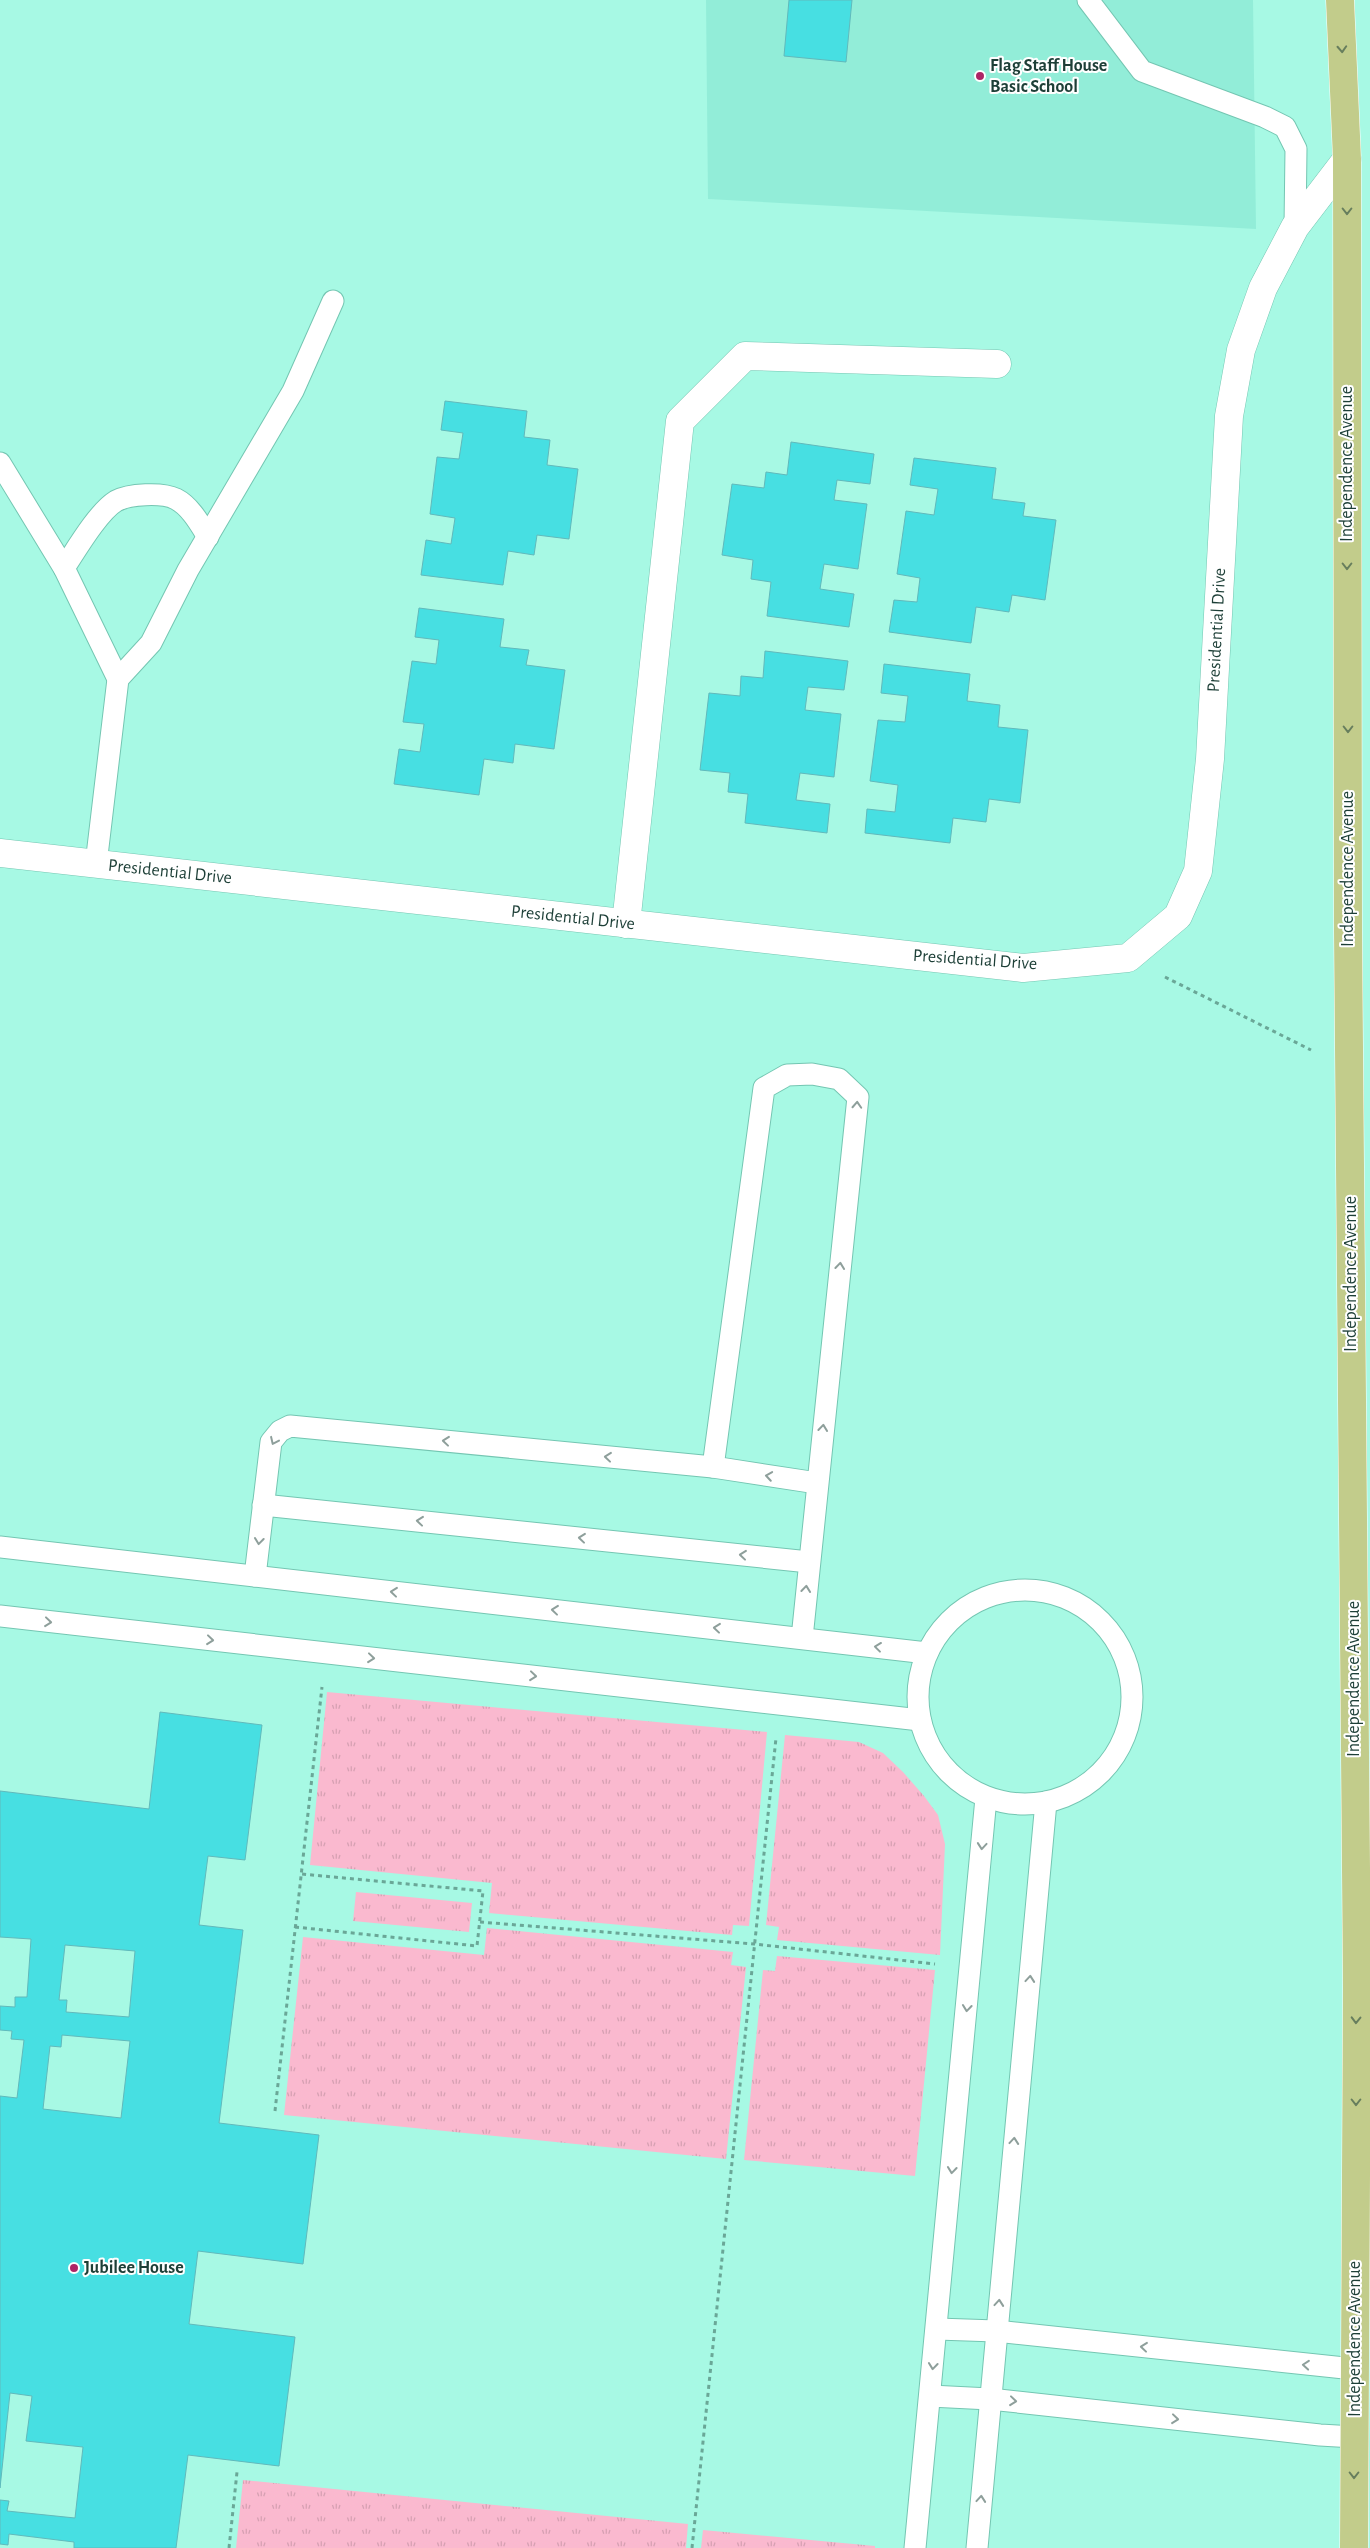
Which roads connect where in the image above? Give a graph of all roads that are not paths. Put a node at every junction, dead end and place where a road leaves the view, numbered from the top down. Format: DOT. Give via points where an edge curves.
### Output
graph roads {
  1 [pos="1088,0"];
  2 [pos="1340,0"];
  3 [pos="1347,160"];
  4 [pos="1294,227"];
  5 [pos="333,301"];
  6 [pos="997,364"];
  7 [pos="0,464"];
  8 [pos="208,537"];
  9 [pos="64,568"];
  10 [pos="118,679"];
  11 [pos="0,853"];
  12 [pos="96,864"];
  13 [pos="626,924"];
  14 [pos="713,1467"];
  15 [pos="818,1483"];
  16 [pos="263,1505"];
  17 [pos="0,1547"];
  18 [pos="809,1562"];
  19 [pos="255,1576"];
  20 [pos="0,1616"];
  21 [pos="802,1638"];
  22 [pos="927,1653"];
  23 [pos="920,1720"];
  24 [pos="986,1798"];
  25 [pos="1046,1802"];
  26 [pos="936,2329"];
  27 [pos="996,2331"];
  28 [pos="1354,2369"];
  29 [pos="930,2396"];
  30 [pos="990,2399"];
  31 [pos="1354,2437"];
  32 [pos="915,2548"];
  33 [pos="977,2548"];
  34 [pos="1354,2548"];
  1 -- 4 [label="lane" via="1142,71 1286,127 1296,150"];
  2 -- 3 [label="highway, Independence Avenue, one-way"];
  3 -- 4 [label="street, Presidential Drive"];
  3 -- 28 [label="highway, Independence Avenue, one-way" via="1349,1070 1357,1987"];
  4 -- 13 [label="street, Presidential Drive" via="1264,288 1241,350 1229,416 1210,759 1198,871 1178,916 1128,958 1023,968"];
  5 -- 8 [label="lane" via="293,391"];
  6 -- 13 [label="street" via="745,356 680,421"];
  7 -- 9 [label="lane"];
  8 -- 9 [label="lane" via="197,518 176,499 145,494 116,502 96,522"];
  8 -- 10 [label="lane" via="151,643"];
  9 -- 10 [label="lane"];
  10 -- 12 [label="lane"];
  11 -- 12 [label="street, Presidential Drive"];
  12 -- 13 [label="street, Presidential Drive"];
  15 -- 14 [label="lane, one-way"];
  15 -- 14 [label="lane, one-way" via="858,1097 839,1079 812,1074 787,1075 764,1088"];
  14 -- 16 [label="lane, one-way" via="290,1426 280,1431 272,1442"];
  15 -- 18 [label="lane"];
  18 -- 16 [label="lane, one-way"];
  16 -- 19 [label="lane, one-way"];
  17 -- 19 [label="lane"];
  21 -- 18 [label="lane, one-way"];
  21 -- 19 [label="lane, one-way"];
  20 -- 23 [label="lane, one-way"];
  22 -- 21 [label="lane, one-way"];
  22 -- 23 [label="lane" via="917,1698"];
  22 -- 25 [label="lane" via="953,1618 990,1596 1012,1591 1033,1590 1069,1600 1094,1615 1109,1630 1121,1648 1133,1690 1126,1734 1103,1771 1067,1796"];
  23 -- 24 [label="lane" via="928,1745 943,1767 963,1785"];
  24 -- 25 [label="lane" via="1006,1803"];
  24 -- 26 [label="lane, one-way"];
  27 -- 25 [label="lane, one-way"];
  26 -- 27 [label="lane"];
  26 -- 29 [label="lane, one-way"];
  28 -- 27 [label="lane, one-way"];
  27 -- 30 [label="lane"];
  28 -- 31 [label="highway, Independence Avenue"];
  29 -- 30 [label="lane"];
  29 -- 32 [label="lane"];
  30 -- 31 [label="lane, one-way"];
  33 -- 30 [label="lane, one-way"];
  31 -- 34 [label="highway, Independence Avenue, one-way"];
}
